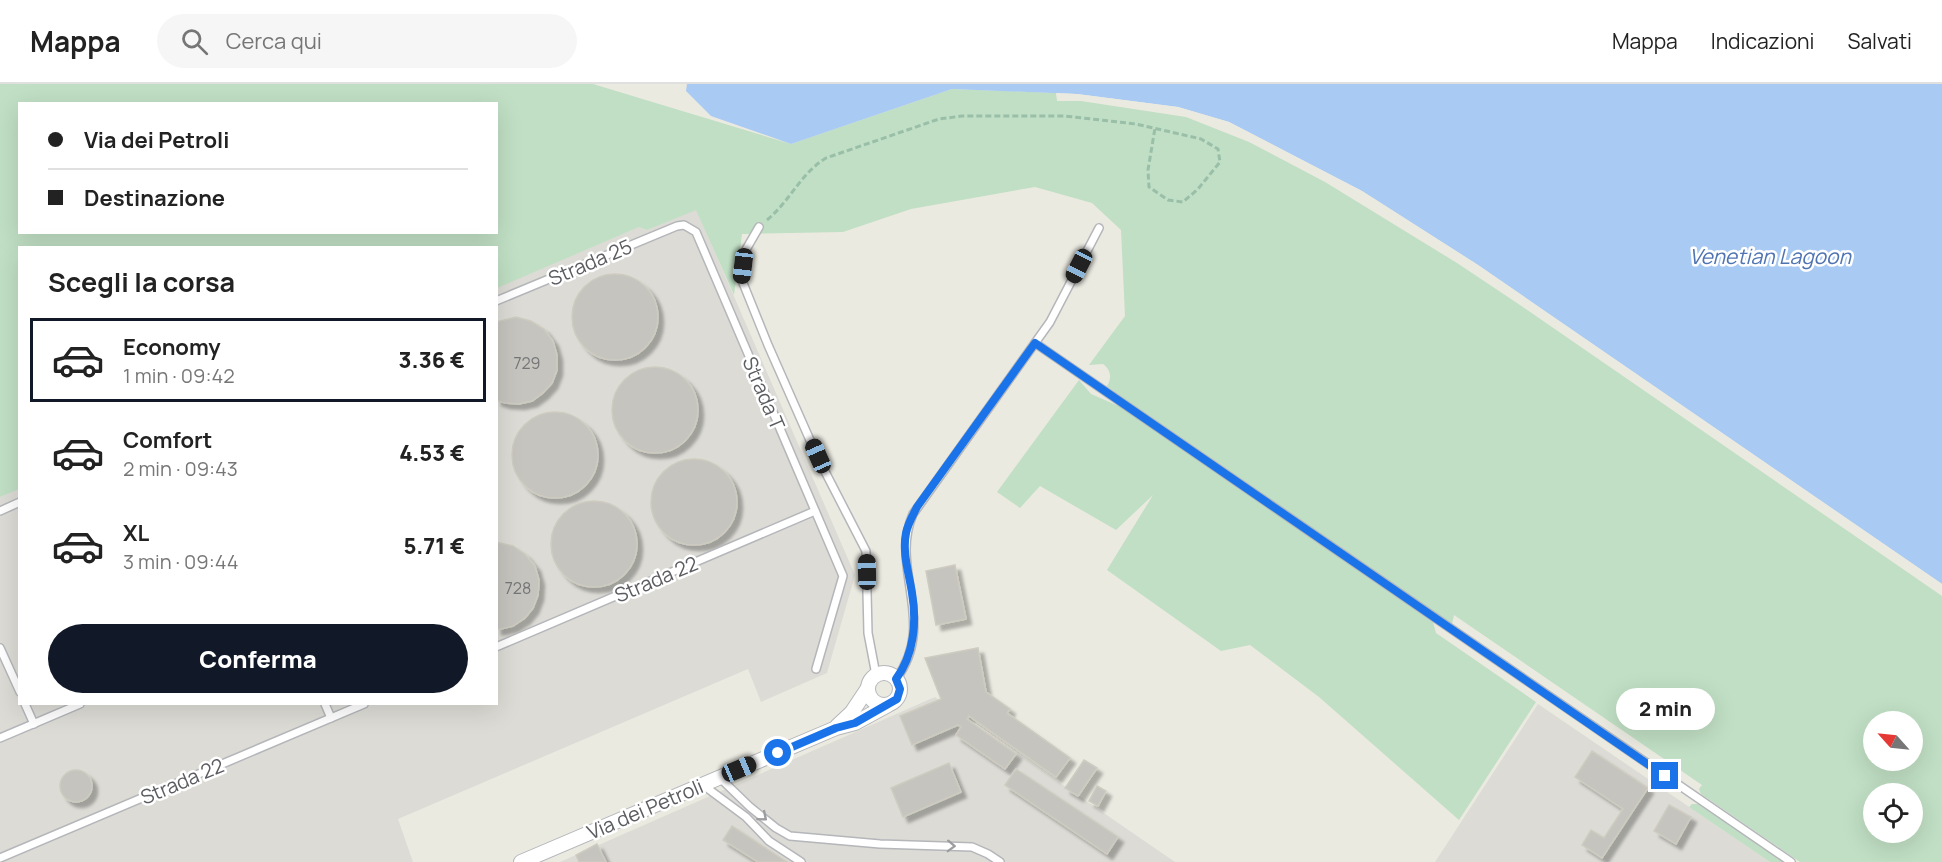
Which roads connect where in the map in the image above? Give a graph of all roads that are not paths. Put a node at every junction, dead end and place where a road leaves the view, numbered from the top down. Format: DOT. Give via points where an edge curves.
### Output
graph roads {
  1 [pos="684,225"];
  2 [pos="759,227"];
  3 [pos="1099,228"];
  4 [pos="498,301"];
  5 [pos="1035,343"];
  6 [pos="18,503"];
  7 [pos="0,511"];
  8 [pos="815,511"];
  9 [pos="498,646"];
  10 [pos="0,648"];
  11 [pos="3,664"];
  12 [pos="816,669"];
  13 [pos="876,675"];
  14 [pos="896,679"];
  15 [pos="868,688"];
  16 [pos="18,689"];
  17 [pos="25,705"];
  18 [pos="78,705"];
  19 [pos="325,705"];
  20 [pos="362,705"];
  21 [pos="888,705"];
  22 [pos="331,718"];
  23 [pos="34,724"];
  24 [pos="836,728"];
  25 [pos="0,738"];
  26 [pos="720,778"];
  27 [pos="703,784"];
  28 [pos="0,858"];
  29 [pos="520,862"];
  30 [pos="801,862"];
  31 [pos="1000,862"];
  32 [pos="1791,862"];
  1 -- 4 [label="lane, Strada 25"];
  1 -- 8 [label="lane, Strada T" via="696,232"];
  2 -- 13 [label="lane" via="744,253 741,278 818,456 866,551 868,633"];
  3 -- 5 [label="lane"];
  5 -- 14 [label="lane" via="910,522 905,550 913,597 913,640 906,664"];
  5 -- 32 [label="lane"];
  6 -- 7 [label="lane"];
  8 -- 9 [label="lane, Strada 22"];
  8 -- 12 [label="lane, Strada T" via="843,576"];
  10 -- 11 [label="lane"];
  11 -- 16 [label="lane"];
  13 -- 14 [label="street" via="887,673"];
  13 -- 15 [label="street"];
  14 -- 21 [label="street" via="900,694"];
  15 -- 21 [label="street" via="874,702"];
  15 -- 24 [label="street, Via dei Petroli"];
  17 -- 23 [label="lane"];
  18 -- 23 [label="lane"];
  19 -- 22 [label="lane"];
  20 -- 22 [label="lane, Strada 22"];
  21 -- 24 [label="street, Via dei Petroli" via="855,723"];
  22 -- 28 [label="lane, Strada 22"];
  23 -- 25 [label="lane"];
  24 -- 26 [label="street, Via dei Petroli"];
  26 -- 27 [label="street, Via dei Petroli"];
  26 -- 31 [label="lane, one-way" via="750,807 790,836 972,847"];
  27 -- 29 [label="street, Via dei Petroli"];
  27 -- 30 [label="lane" via="769,841"];
}
